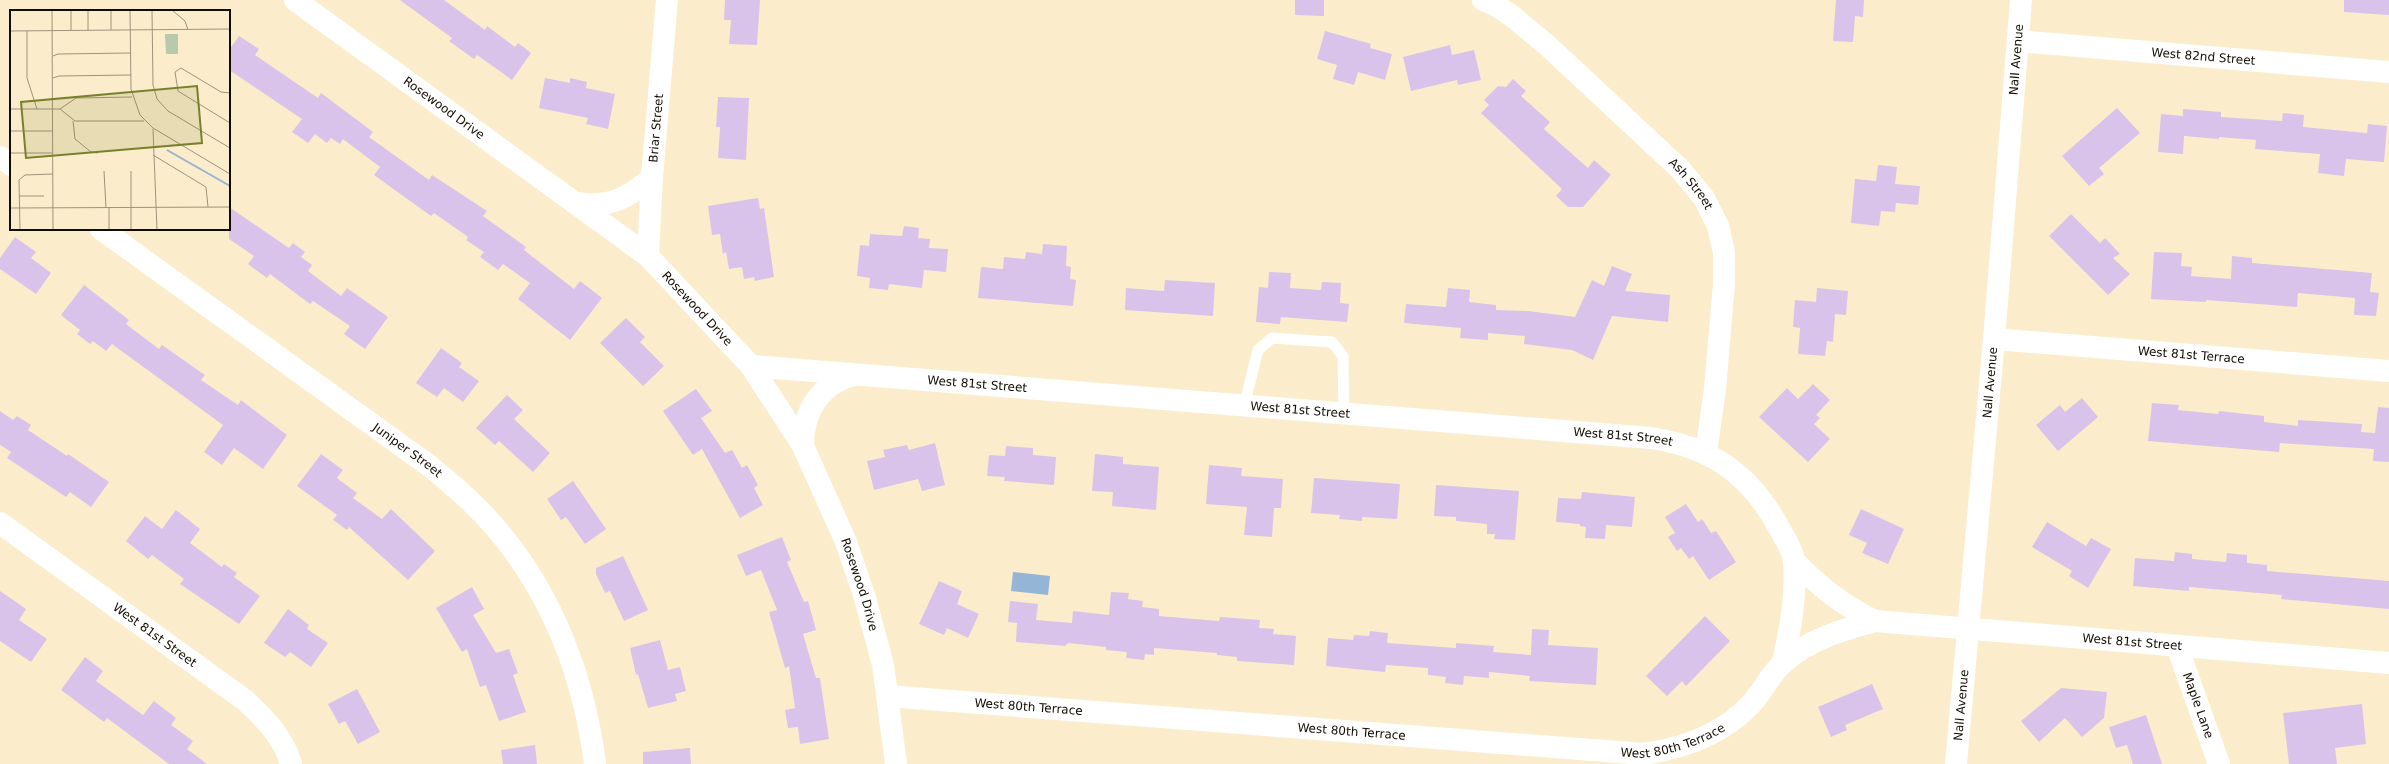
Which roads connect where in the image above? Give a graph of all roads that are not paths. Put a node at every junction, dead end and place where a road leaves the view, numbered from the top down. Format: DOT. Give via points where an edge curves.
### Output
graph roads {
  1 [pos="295,0"];
  2 [pos="667,0"];
  3 [pos="1483,0"];
  4 [pos="2021,0"];
  5 [pos="2018,41"];
  6 [pos="2389,72"];
  7 [pos="0,157"];
  8 [pos="10,164"];
  9 [pos="652,176"];
  10 [pos="578,203"];
  11 [pos="101,230"];
  12 [pos="648,256"];
  13 [pos="1994,339"];
  14 [pos="751,366"];
  15 [pos="2389,371"];
  16 [pos="856,374"];
  17 [pos="1244,406"];
  18 [pos="1344,414"];
  19 [pos="803,446"];
  20 [pos="1706,453"];
  21 [pos="0,523"];
  22 [pos="1794,560"];
  23 [pos="1875,621"];
  24 [pos="1967,628"];
  25 [pos="2177,646"];
  26 [pos="1783,662"];
  27 [pos="2389,663"];
  28 [pos="887,696"];
  29 [pos="291,764"];
  30 [pos="595,764"];
  31 [pos="896,764"];
  32 [pos="1956,764"];
  33 [pos="2219,764"];
  1 -- 10 [label="street, Rosewood Drive"];
  2 -- 9 [label="street, Briar Street"];
  3 -- 20 [label="street, Ash Street" via="1512,16 1548,46 1680,169 1704,198 1718,226 1724,252 1724,284 1715,390"];
  4 -- 5 [label="street, Nall Avenue"];
  5 -- 6 [label="street, West 82nd Street"];
  5 -- 13 [label="street, Nall Avenue"];
  7 -- 8 [label="street"];
  9 -- 10 [label="street" via="638,190 616,200 595,206"];
  9 -- 12 [label="street, Briar Street"];
  10 -- 12 [label="street, Rosewood Drive"];
  11 -- 30 [label="street, Juniper Street" via="431,467 473,504 515,554 542,595 564,639 578,678 590,725"];
  12 -- 14 [label="street, Rosewood Drive"];
  13 -- 15 [label="street, West 81st Terrace"];
  13 -- 24 [label="street, Nall Avenue"];
  14 -- 16 [label="street, West 81st Street"];
  14 -- 19 [label="street, Rosewood Drive"];
  16 -- 17 [label="street, West 81st Street"];
  16 -- 19 [label="street" via="839,379 819,395 805,420"];
  17 -- 18 [label="street, West 81st Street"];
  17 -- 18 [label="lane" via="1258,350 1272,338 1332,342 1343,356"];
  18 -- 20 [label="street, West 81st Street" via="1650,438 1678,442"];
  19 -- 28 [label="street, Rosewood Drive" via="835,514 865,598 883,665"];
  20 -- 22 [label="street, West 81st Street" via="1737,473 1755,492 1776,522"];
  21 -- 29 [label="street, West 81st Street" via="246,701 268,722 283,744"];
  22 -- 23 [label="street, West 81st Street" via="1833,597 1852,611"];
  22 -- 26 [label="street, West 81st Street" via="1793,607"];
  23 -- 24 [label="street, West 81st Street"];
  23 -- 26 [label="street, West 81st Street" via="1834,634"];
  24 -- 25 [label="street, West 81st Street"];
  24 -- 32 [label="street, Nall Avenue"];
  25 -- 27 [label="street, West 81st Street"];
  25 -- 33 [label="street, Maple Lane"];
  26 -- 28 [label="street, West 80th Terrace" via="1752,703 1708,737 1672,750 1644,754"];
  28 -- 31 [label="street, Rosewood Drive"];
}
